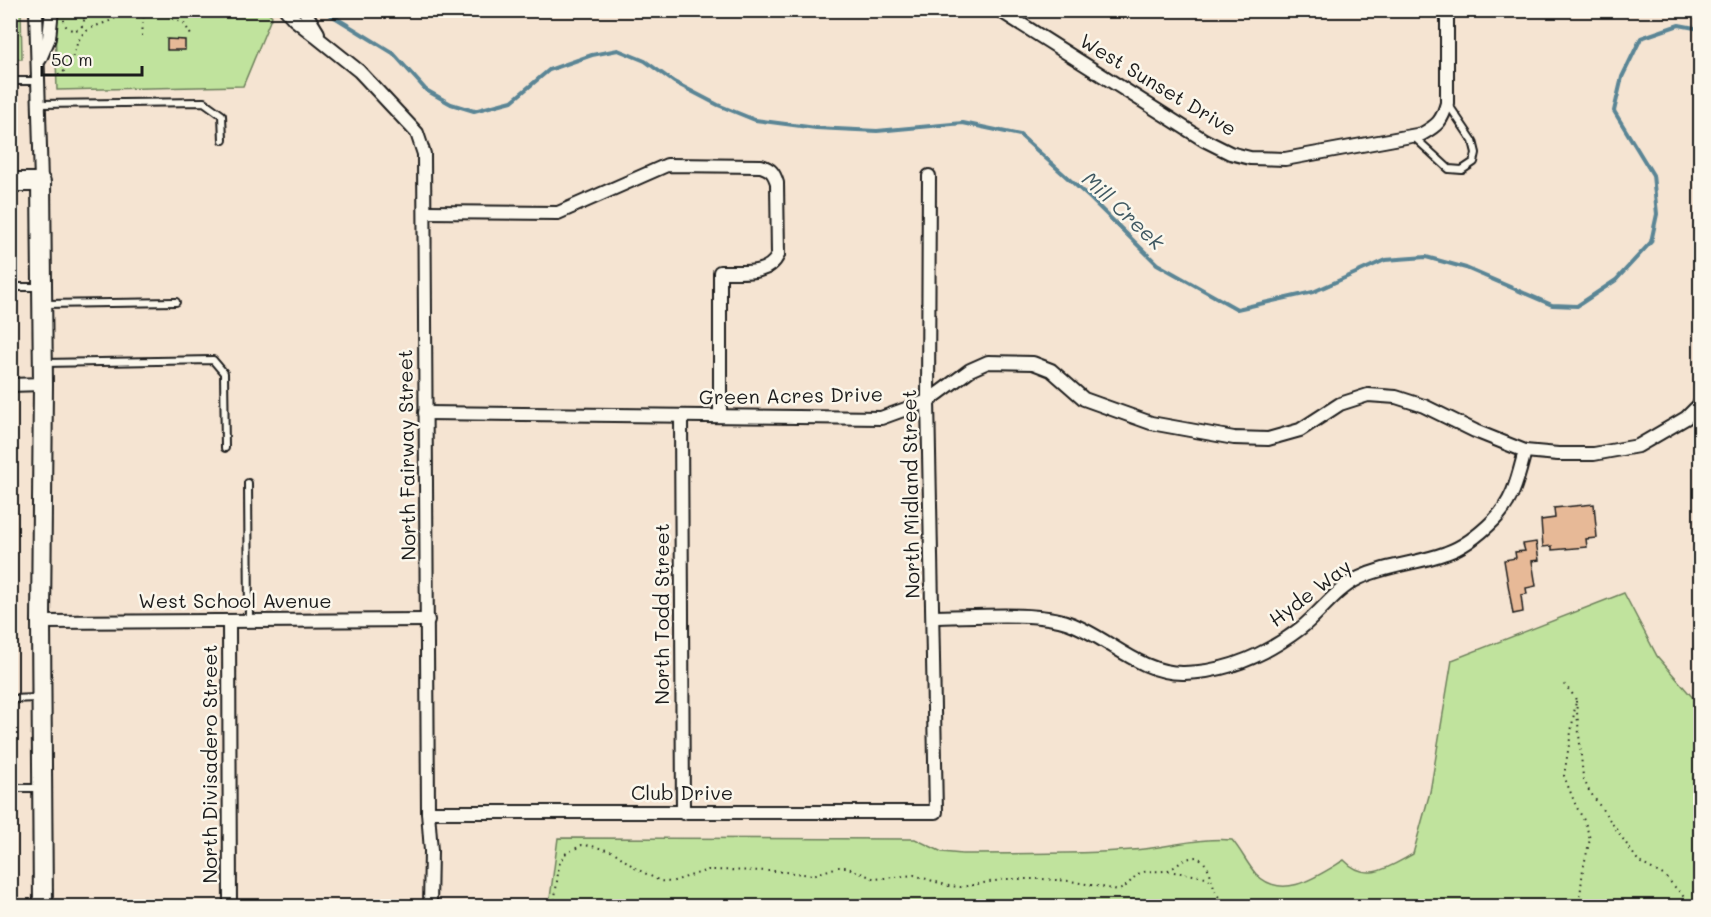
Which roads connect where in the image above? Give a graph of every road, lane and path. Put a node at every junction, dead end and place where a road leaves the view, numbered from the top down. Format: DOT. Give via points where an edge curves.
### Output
graph roads {
  1 [pos="36,10"];
  2 [pos="52,10"];
  3 [pos="64,10"];
  4 [pos="123,10"];
  5 [pos="144,10"];
  6 [pos="165,10"];
  7 [pos="286,10"];
  8 [pos="304,10"];
  9 [pos="999,10"];
  10 [pos="1258,10"];
  11 [pos="1269,10"];
  12 [pos="1447,10"];
  13 [pos="67,14"];
  14 [pos="81,27"];
  15 [pos="86,31"];
  16 [pos="191,35"];
  17 [pos="142,36"];
  18 [pos="325,44"];
  19 [pos="38,63"];
  20 [pos="58,75"];
  21 [pos="10,81"];
  22 [pos="39,81"];
  23 [pos="1448,103"];
  24 [pos="40,104"];
  25 [pos="1412,136"];
  26 [pos="223,140"];
  27 [pos="929,176"];
  28 [pos="10,182"];
  29 [pos="41,182"];
  30 [pos="425,212"];
  31 [pos="10,287"];
  32 [pos="42,296"];
  33 [pos="176,302"];
  34 [pos="43,363"];
  35 [pos="10,384"];
  36 [pos="43,384"];
  37 [pos="928,401"];
  38 [pos="1701,404"];
  39 [pos="425,412"];
  40 [pos="681,416"];
  41 [pos="720,416"];
  42 [pos="225,448"];
  43 [pos="1525,451"];
  44 [pos="248,483"];
  45 [pos="933,617"];
  46 [pos="428,620"];
  47 [pos="229,621"];
  48 [pos="249,621"];
  49 [pos="41,622"];
  50 [pos="1564,684"];
  51 [pos="42,698"];
  52 [pos="10,699"];
  53 [pos="1576,701"];
  54 [pos="10,788"];
  55 [pos="43,788"];
  56 [pos="428,812"];
  57 [pos="936,812"];
  58 [pos="683,813"];
  59 [pos="1165,871"];
  60 [pos="1212,884"];
  61 [pos="43,906"];
  62 [pos="230,906"];
  63 [pos="430,906"];
  64 [pos="554,906"];
  65 [pos="1244,906"];
  66 [pos="1579,906"];
  67 [pos="1692,906"];
  1 -- 19 [label="street"];
  2 -- 19 [label="street" via="49,38"];
  3 -- 13 [label="path"];
  4 -- 15 [label="path" via="113,20"];
  5 -- 17 [label="path"];
  6 -- 16 [label="path" via="170,18 184,23"];
  7 -- 18 [label="street, North Fairway Street"];
  8 -- 18 [label="street, North Fairway Street"];
  9 -- 25 [label="street, West Sunset Drive" via="1230,153 1285,159"];
  10 -- 11 [label="lane"];
  12 -- 23 [label="street"];
  13 -- 14 [label="path" via="68,28"];
  13 -- 14 [label="path" via="81,14"];
  14 -- 15 [label="path"];
  15 -- 20 [label="path" via="76,43 65,71"];
  18 -- 30 [label="street, North Fairway Street" via="359,71 417,133 424,154"];
  19 -- 22 [label="street"];
  21 -- 22 [label="lane"];
  22 -- 24 [label="street"];
  23 -- 25 [label="street, West Sunset Drive" via="1437,126"];
  23 -- 25 [label="lane" via="1473,141 1474,162 1462,170 1449,169"];
  24 -- 26 [label="lane" via="204,102 222,115"];
  24 -- 29 [label="street"];
  27 -- 37 [label="street, North Midland Street"];
  28 -- 29 [label="street"];
  29 -- 32 [label="street"];
  30 -- 39 [label="street, North Fairway Street"];
  30 -- 41 [label="street" via="558,213 667,165 769,168 777,183 775,262 759,271 720,272"];
  31 -- 32 [label="lane"];
  32 -- 33 [label="lane"];
  32 -- 34 [label="street"];
  34 -- 36 [label="street"];
  34 -- 42 [label="lane" via="213,360 224,372"];
  35 -- 36 [label="street"];
  36 -- 49 [label="street"];
  37 -- 41 [label="street, Green Acres Drive" via="880,418"];
  37 -- 43 [label="street, Green Acres Drive" via="955,379 988,362 1033,363 1051,370 1084,399 1151,423 1234,438 1268,439 1300,430 1340,404 1368,395 1424,406"];
  37 -- 45 [label="street, North Midland Street"];
  38 -- 43 [label="street, Green Acres Drive" via="1686,418 1638,446 1594,454"];
  39 -- 40 [label="street, Green Acres Drive"];
  39 -- 46 [label="street, North Fairway Street"];
  40 -- 41 [label="street, Green Acres Drive"];
  40 -- 58 [label="street, North Todd Street"];
  43 -- 45 [label="street, Hyde Way" via="1513,495 1495,520 1470,541 1446,553 1381,568 1356,579 1300,628 1251,659 1218,670 1182,674 1157,669 1067,622 1037,617"];
  44 -- 48 [label="lane"];
  45 -- 57 [label="street, North Midland Street"];
  46 -- 48 [label="street, West School Avenue"];
  46 -- 56 [label="street, North Fairway Street"];
  47 -- 48 [label="street, West School Avenue"];
  47 -- 49 [label="street, West School Avenue"];
  47 -- 62 [label="street, North Divisadero Street"];
  49 -- 51 [label="street"];
  50 -- 53 [label="path"];
  51 -- 52 [label="lane"];
  51 -- 55 [label="street"];
  53 -- 66 [label="path" via="1564,776 1590,839"];
  53 -- 67 [label="path" via="1583,777 1588,789 1639,862 1665,876"];
  54 -- 55 [label="lane"];
  55 -- 61 [label="street"];
  56 -- 58 [label="street, Club Drive"];
  56 -- 63 [label="street, North Fairway Street"];
  57 -- 58 [label="street, Club Drive"];
  59 -- 60 [label="path" via="1206,877"];
  59 -- 60 [label="path" via="1183,859 1198,857 1208,868"];
  59 -- 64 [label="path" via="1138,874 1118,890 1042,879 949,886 914,875 874,879 846,867 813,875 708,870 671,882 660,881 635,868 614,852 582,845 565,854 559,865"];
  60 -- 65 [label="path" via="1222,901"];
}
